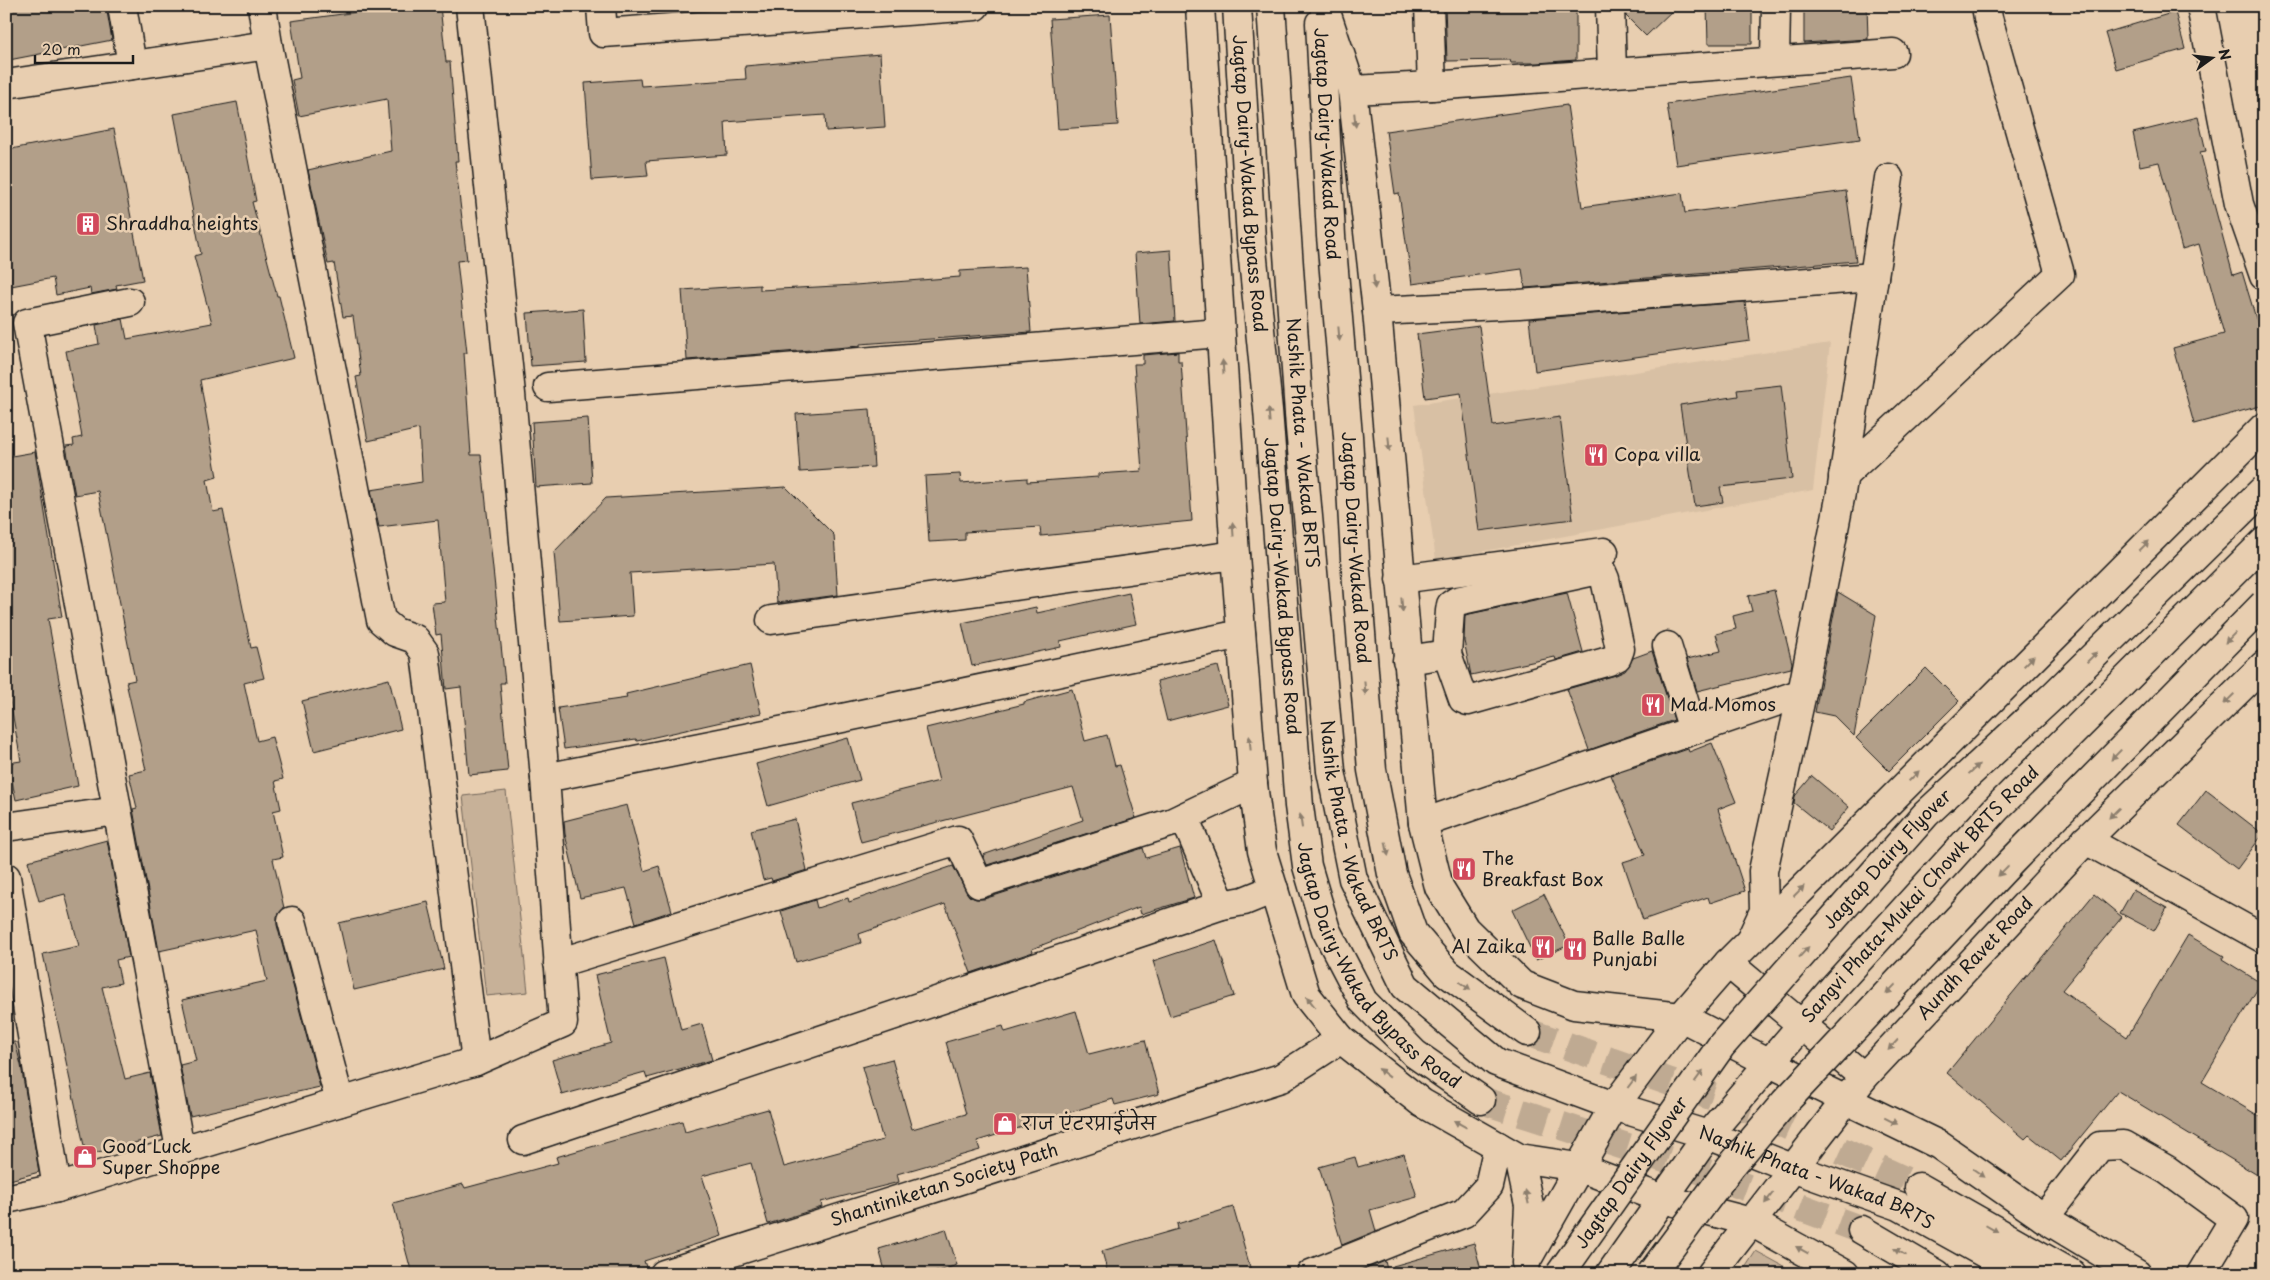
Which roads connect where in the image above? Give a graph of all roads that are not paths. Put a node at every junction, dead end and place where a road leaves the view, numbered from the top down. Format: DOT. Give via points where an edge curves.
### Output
graph roads {
  1 [pos="122,6"];
  2 [pos="262,6"];
  3 [pos="470,6"];
  4 [pos="601,6"];
  5 [pos="975,6"];
  6 [pos="1200,6"];
  7 [pos="1237,6"];
  8 [pos="1272,6"];
  9 [pos="1319,6"];
  10 [pos="1324,6"];
  11 [pos="1429,6"];
  12 [pos="1610,6"];
  13 [pos="1776,6"];
  14 [pos="1986,6"];
  15 [pos="2200,6"];
  16 [pos="268,46"];
  17 [pos="1893,53"];
  18 [pos="1775,61"];
  19 [pos="132,65"];
  20 [pos="1612,72"];
  21 [pos="6,84"];
  22 [pos="1432,86"];
  23 [pos="1352,90"];
  24 [pos="1889,178"];
  25 [pos="2264,276"];
  26 [pos="1874,277"];
  27 [pos="130,302"];
  28 [pos="1377,311"];
  29 [pos="22,332"];
  30 [pos="1220,333"];
  31 [pos="548,387"];
  32 [pos="2264,427"];
  33 [pos="1843,476"];
  34 [pos="2264,489"];
  35 [pos="2264,542"];
  36 [pos="1604,552"];
  37 [pos="1235,555"];
  38 [pos="1400,579"];
  39 [pos="2264,604"];
  40 [pos="771,620"];
  41 [pos="1241,634"];
  42 [pos="1667,646"];
  43 [pos="1447,654"];
  44 [pos="1407,660"];
  45 [pos="2264,665"];
  46 [pos="1802,693"];
  47 [pos="1693,730"];
  48 [pos="545,778"];
  49 [pos="1254,784"];
  50 [pos="117,811"];
  51 [pos="1184,817"];
  52 [pos="1422,823"];
  53 [pos="6,827"];
  54 [pos="2086,840"];
  55 [pos="6,877"];
  56 [pos="1274,889"];
  57 [pos="1222,905"];
  58 [pos="292,921"];
  59 [pos="1751,939"];
  60 [pos="2264,939"];
  61 [pos="558,963"];
  62 [pos="1728,963"];
  63 [pos="1681,1017"];
  64 [pos="1801,1024"];
  65 [pos="1527,1032"];
  66 [pos="1342,1040"];
  67 [pos="476,1061"];
  68 [pos="1770,1063"];
  69 [pos="1864,1077"];
  70 [pos="1480,1100"];
  71 [pos="1846,1100"];
  72 [pos="340,1102"];
  73 [pos="1614,1106"];
  74 [pos="1708,1135"];
  75 [pos="523,1140"];
  76 [pos="180,1149"];
  77 [pos="1508,1152"];
  78 [pos="1578,1167"];
  79 [pos="1792,1168"];
  80 [pos="1919,1187"];
  81 [pos="57,1188"];
  82 [pos="6,1199"];
  83 [pos="1663,1199"];
  84 [pos="2044,1218"];
  85 [pos="1751,1222"];
  86 [pos="1862,1230"];
  87 [pos="1523,1268"];
  88 [pos="664,1274"];
  89 [pos="1311,1274"];
  90 [pos="1560,1274"];
  91 [pos="1610,1274"];
  92 [pos="1651,1274"];
  93 [pos="1711,1274"];
  94 [pos="1845,1274"];
  95 [pos="1937,1274"];
  96 [pos="2022,1274"];
  97 [pos="2072,1274"];
  98 [pos="2137,1274"];
  99 [pos="2201,1274"];
  1 -- 19 [label="street"];
  2 -- 16 [label="street"];
  3 -- 48 [label="street" via="512,394"];
  4 -- 5 [label="street" via="603,33"];
  6 -- 30 [label="street"];
  70 -- 7 [label="street, Jagtap Dairy-Wakad Bypass Road, one-way" via="1415,1054 1364,1001 1326,930 1307,866 1299,806 1268,410 1251,239"];
  8 -- 73 [label="street, Nashik Phata - Wakad BRTS" via="1299,419 1331,771 1353,879 1405,986 1496,1062"];
  9 -- 65 [label="street, Jagtap Dairy-Wakad Road, one-way" via="1331,236 1370,751 1392,874 1413,933 1447,973"];
  10 -- 23 [label="street"];
  11 -- 22 [label="street"];
  12 -- 20 [label="street"];
  13 -- 18 [label="street"];
  14 -- 33 [label="street" via="2060,274"];
  15 -- 25 [label="street" via="2239,204"];
  16 -- 19 [label="street"];
  16 -- 67 [label="street" via="381,620 395,632 415,640 425,653"];
  17 -- 18 [label="street"];
  18 -- 20 [label="street"];
  19 -- 21 [label="street"];
  20 -- 22 [label="street"];
  22 -- 23 [label="street"];
  23 -- 28 [label="street, one-way"];
  24 -- 26 [label="street"];
  26 -- 28 [label="street" via="1519,304"];
  26 -- 33 [label="street"];
  27 -- 29 [label="street"];
  28 -- 38 [label="street, one-way"];
  29 -- 50 [label="street"];
  30 -- 31 [label="street"];
  37 -- 30 [label="street, one-way"];
  59 -- 32 [label="street, one-way"];
  33 -- 46 [label="street"];
  90 -- 34 [label="street, Jagtap Dairy Flyover, one-way, bridge" via="1721,1046 1919,822"];
  35 -- 64 [label="street, Sangvi Phata-Mukai Chowk BRTS Road" via="1996,809"];
  36 -- 38 [label="street"];
  37 -- 40 [label="street"];
  37 -- 41 [label="street"];
  38 -- 44 [label="street, one-way"];
  39 -- 92 [label="street, one-way, bridge" via="2012,861 1785,1102 1731,1166"];
  41 -- 48 [label="street"];
  49 -- 41 [label="street, one-way"];
  42 -- 47 [label="street"];
  43 -- 43 [label="street" via="1462,699 1468,701 1617,657 1620,650 1602,572 1594,571 1457,601 1451,605"];
  43 -- 44 [label="street"];
  44 -- 52 [label="street"];
  45 -- 54 [label="street, Aundh Ravet Road, one-way"];
  46 -- 47 [label="street"];
  46 -- 59 [label="street" via="1763,871 1764,911"];
  47 -- 52 [label="street"];
  48 -- 61 [label="street"];
  49 -- 51 [label="street"];
  49 -- 56 [label="street" via="1262,851"];
  50 -- 53 [label="street"];
  50 -- 76 [label="street"];
  51 -- 57 [label="street"];
  51 -- 61 [label="street" via="979,884 958,840"];
  52 -- 63 [label="street" via="1439,887 1465,928 1522,985 1574,1005"];
  54 -- 60 [label="street"];
  54 -- 69 [label="street, Aundh Ravet Road, one-way"];
  55 -- 81 [label="street"];
  56 -- 57 [label="street" via="1244,901"];
  66 -- 56 [label="street, one-way" via="1306,995"];
  57 -- 75 [label="street"];
  58 -- 72 [label="street"];
  59 -- 62 [label="street"];
  61 -- 67 [label="street" via="563,1023"];
  62 -- 63 [label="street"];
  62 -- 64 [label="street"];
  63 -- 68 [label="street"];
  73 -- 63 [label="street, one-way"];
  64 -- 68 [label="street, Sangvi Phata-Mukai Chowk BRTS Road"];
  64 -- 69 [label="street"];
  77 -- 66 [label="street, one-way" via="1422,1103"];
  66 -- 88 [label="street, Shantiniketan Society Path" via="1281,1078"];
  67 -- 72 [label="street"];
  68 -- 71 [label="street"];
  68 -- 74 [label="street, Sangvi Phata-Mukai Chowk BRTS Road"];
  69 -- 71 [label="street, Aundh Ravet Road"];
  71 -- 79 [label="street, Aundh Ravet Road"];
  71 -- 84 [label="street, one-way" via="1939,1144"];
  72 -- 76 [label="street"];
  73 -- 74 [label="street, Nashik Phata - Wakad BRTS"];
  73 -- 78 [label="street"];
  74 -- 79 [label="street, Nashik Phata - Wakad BRTS"];
  74 -- 83 [label="street, Sangvi Phata-Mukai Chowk BRTS Road"];
  76 -- 81 [label="street"];
  77 -- 78 [label="street"];
  87 -- 77 [label="street, one-way" via="1529,1205"];
  77 -- 89 [label="street" via="1489,1186 1464,1213"];
  78 -- 83 [label="street"];
  78 -- 87 [label="street"];
  79 -- 85 [label="street, Aundh Ravet Road, one-way"];
  79 -- 96 [label="street, Nashik Phata - Wakad BRTS" via="1899,1206"];
  80 -- 97 [label="street, one-way"];
  81 -- 82 [label="street"];
  83 -- 85 [label="street"];
  83 -- 91 [label="street, Sangvi Phata-Mukai Chowk BRTS Road"];
  84 -- 98 [label="street"];
  84 -- 99 [label="street" via="2100,1146 2123,1145 2167,1170 2234,1219"];
  85 -- 93 [label="street, Aundh Ravet Road"];
  94 -- 85 [label="street, one-way"];
  95 -- 86 [label="street, one-way"];
}
